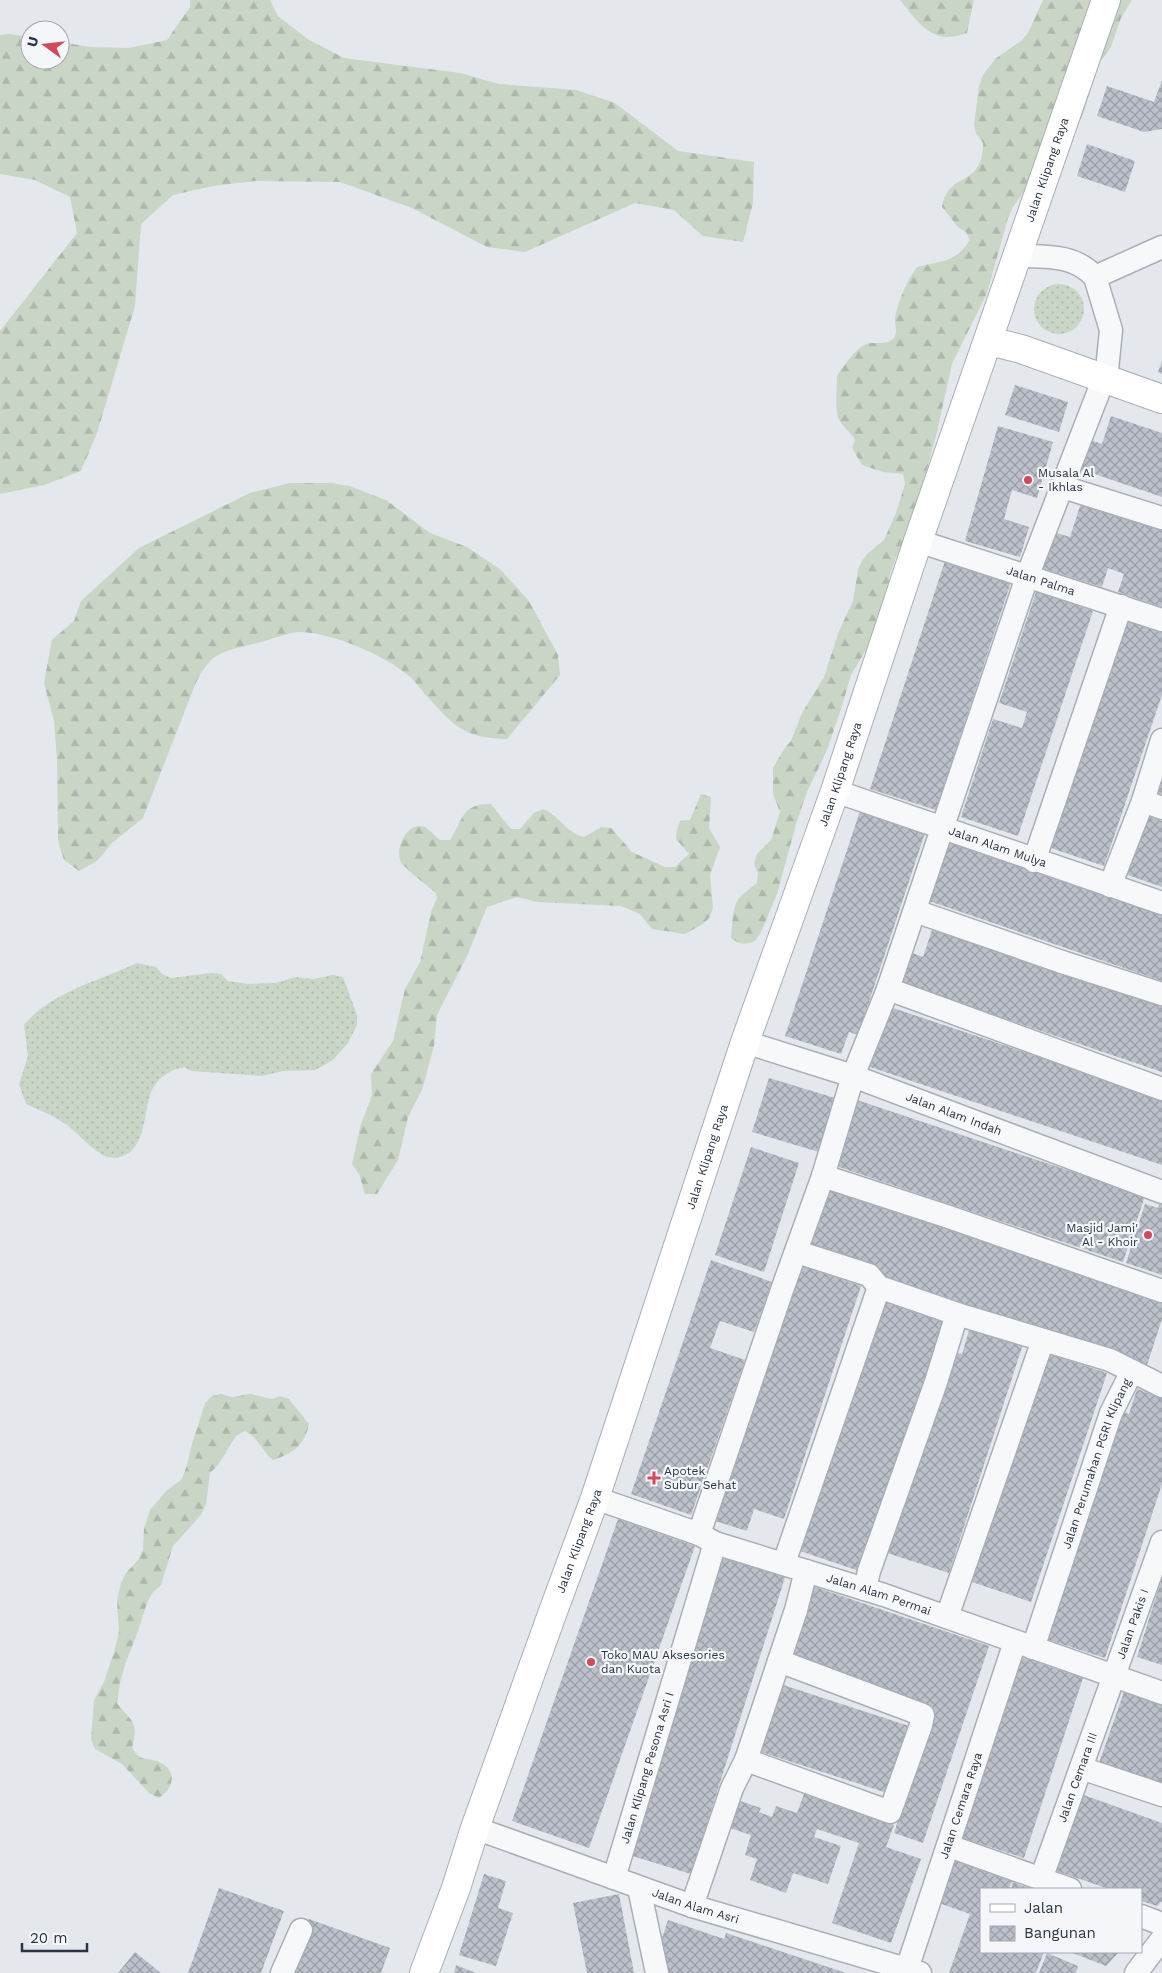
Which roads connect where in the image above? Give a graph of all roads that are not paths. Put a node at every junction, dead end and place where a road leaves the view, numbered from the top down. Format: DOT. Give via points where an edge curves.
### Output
graph roads {
  1 [pos="1106,0"];
  2 [pos="1162,247"];
  3 [pos="1018,256"];
  4 [pos="1094,276"];
  5 [pos="989,341"];
  6 [pos="1103,378"];
  7 [pos="1162,399"];
  8 [pos="1063,487"];
  9 [pos="1162,518"];
  10 [pos="918,541"];
  11 [pos="1027,577"];
  12 [pos="1121,606"];
  13 [pos="1162,620"];
  14 [pos="1162,740"];
  15 [pos="835,791"];
  16 [pos="1152,804"];
  17 [pos="942,829"];
  18 [pos="1034,860"];
  19 [pos="1110,886"];
  20 [pos="1162,904"];
  21 [pos="915,911"];
  22 [pos="888,989"];
  23 [pos="1162,994"];
  24 [pos="745,1042"];
  25 [pos="853,1076"];
  26 [pos="1162,1089"];
  27 [pos="823,1176"];
  28 [pos="1162,1192"];
  29 [pos="797,1252"];
  30 [pos="879,1287"];
  31 [pos="1162,1291"];
  32 [pos="957,1314"];
  33 [pos="1043,1340"];
  34 [pos="1132,1371"];
  35 [pos="1161,1382"];
  36 [pos="595,1498"];
  37 [pos="707,1538"];
  38 [pos="1162,1542"];
  39 [pos="784,1563"];
  40 [pos="806,1571"];
  41 [pos="865,1589"];
  42 [pos="947,1617"];
  43 [pos="1024,1645"];
  44 [pos="779,1661"];
  45 [pos="1114,1676"];
  46 [pos="1162,1693"];
  47 [pos="746,1760"];
  48 [pos="1081,1768"];
  49 [pos="1162,1795"];
  50 [pos="475,1828"];
  51 [pos="949,1846"];
  52 [pos="614,1878"];
  53 [pos="1042,1879"];
  54 [pos="639,1888"];
  55 [pos="1067,1888"];
  56 [pos="692,1906"];
  57 [pos="1142,1916"];
  58 [pos="1162,1924"];
  59 [pos="301,1930"];
  60 [pos="1162,1939"];
  61 [pos="914,1971"];
  62 [pos="282,1973"];
  63 [pos="424,1973"];
  64 [pos="657,1973"];
  65 [pos="1136,1973"];
  1 -- 3 [label="main road, Jalan Klipang Raya"];
  2 -- 4 [label="street"];
  3 -- 4 [label="street" via="1078,262"];
  3 -- 5 [label="main road, Jalan Klipang Raya"];
  4 -- 6 [label="street" via="1111,330 1107,370"];
  5 -- 6 [label="main road"];
  5 -- 10 [label="main road, Jalan Klipang Raya"];
  6 -- 7 [label="main road"];
  6 -- 8 [label="street"];
  8 -- 9 [label="street"];
  8 -- 11 [label="street"];
  10 -- 11 [label="street, Jalan Palma"];
  10 -- 15 [label="main road, Jalan Klipang Raya"];
  11 -- 12 [label="street, Jalan Palma"];
  11 -- 17 [label="street"];
  12 -- 13 [label="street, Jalan Palma"];
  12 -- 18 [label="street"];
  14 -- 16 [label="street"];
  15 -- 17 [label="street, Jalan Alam Mulya"];
  15 -- 24 [label="main road, Jalan Klipang Raya"];
  16 -- 19 [label="street"];
  17 -- 18 [label="street, Jalan Alam Mulya"];
  17 -- 21 [label="street"];
  18 -- 19 [label="street, Jalan Alam Mulya"];
  19 -- 20 [label="street, Jalan Alam Mulya"];
  21 -- 22 [label="street"];
  21 -- 23 [label="street"];
  22 -- 25 [label="street"];
  22 -- 26 [label="street"];
  24 -- 25 [label="street, Jalan Alam Indah"];
  24 -- 36 [label="main road, Jalan Klipang Raya"];
  25 -- 27 [label="street"];
  25 -- 28 [label="street, Jalan Alam Indah"];
  27 -- 29 [label="street"];
  27 -- 31 [label="street"];
  29 -- 30 [label="street, Jalan Perumahan PGRI Klipang" via="869,1275"];
  29 -- 37 [label="street" via="782,1290"];
  30 -- 32 [label="street, Jalan Perumahan PGRI Klipang"];
  30 -- 39 [label="street"];
  32 -- 33 [label="street, Jalan Perumahan PGRI Klipang"];
  32 -- 41 [label="street"];
  33 -- 34 [label="street, Jalan Perumahan PGRI Klipang" via="1110,1360"];
  33 -- 42 [label="street"];
  34 -- 35 [label="street"];
  34 -- 43 [label="street, Jalan Perumahan PGRI Klipang" via="1111,1413"];
  36 -- 37 [label="street, Jalan Alam Permai"];
  36 -- 50 [label="main road, Jalan Klipang Raya"];
  37 -- 39 [label="street, Jalan Alam Permai"];
  37 -- 52 [label="street, Jalan Klipang Pesona Asri I"];
  38 -- 45 [label="street, Jalan Pakis I"];
  39 -- 40 [label="street, Jalan Alam Permai"];
  40 -- 41 [label="street, Jalan Alam Permai"];
  40 -- 44 [label="street"];
  41 -- 42 [label="street, Jalan Alam Permai"];
  42 -- 43 [label="street, Jalan Alam Permai"];
  43 -- 45 [label="street, Jalan Alam Permai"];
  43 -- 51 [label="street, Jalan Cemara Raya"];
  44 -- 47 [label="street"];
  44 -- 47 [label="street" via="923,1715 921,1725 890,1812"];
  45 -- 46 [label="street, Jalan Alam Permai"];
  45 -- 48 [label="street, Jalan Cemara III"];
  47 -- 56 [label="street" via="732,1788"];
  48 -- 49 [label="street"];
  48 -- 53 [label="street, Jalan Cemara III"];
  50 -- 52 [label="street, Jalan Alam Asri"];
  50 -- 63 [label="main road, Jalan Klipang Raya"];
  51 -- 53 [label="street"];
  51 -- 61 [label="street, Jalan Cemara Raya"];
  52 -- 54 [label="street, Jalan Alam Asri"];
  53 -- 55 [label="street"];
  54 -- 56 [label="street, Jalan Alam Asri"];
  54 -- 64 [label="street"];
  56 -- 61 [label="street, Jalan Alam Asri"];
  57 -- 58 [label="street"];
  59 -- 62 [label="street"];
  60 -- 65 [label="street"];
}
